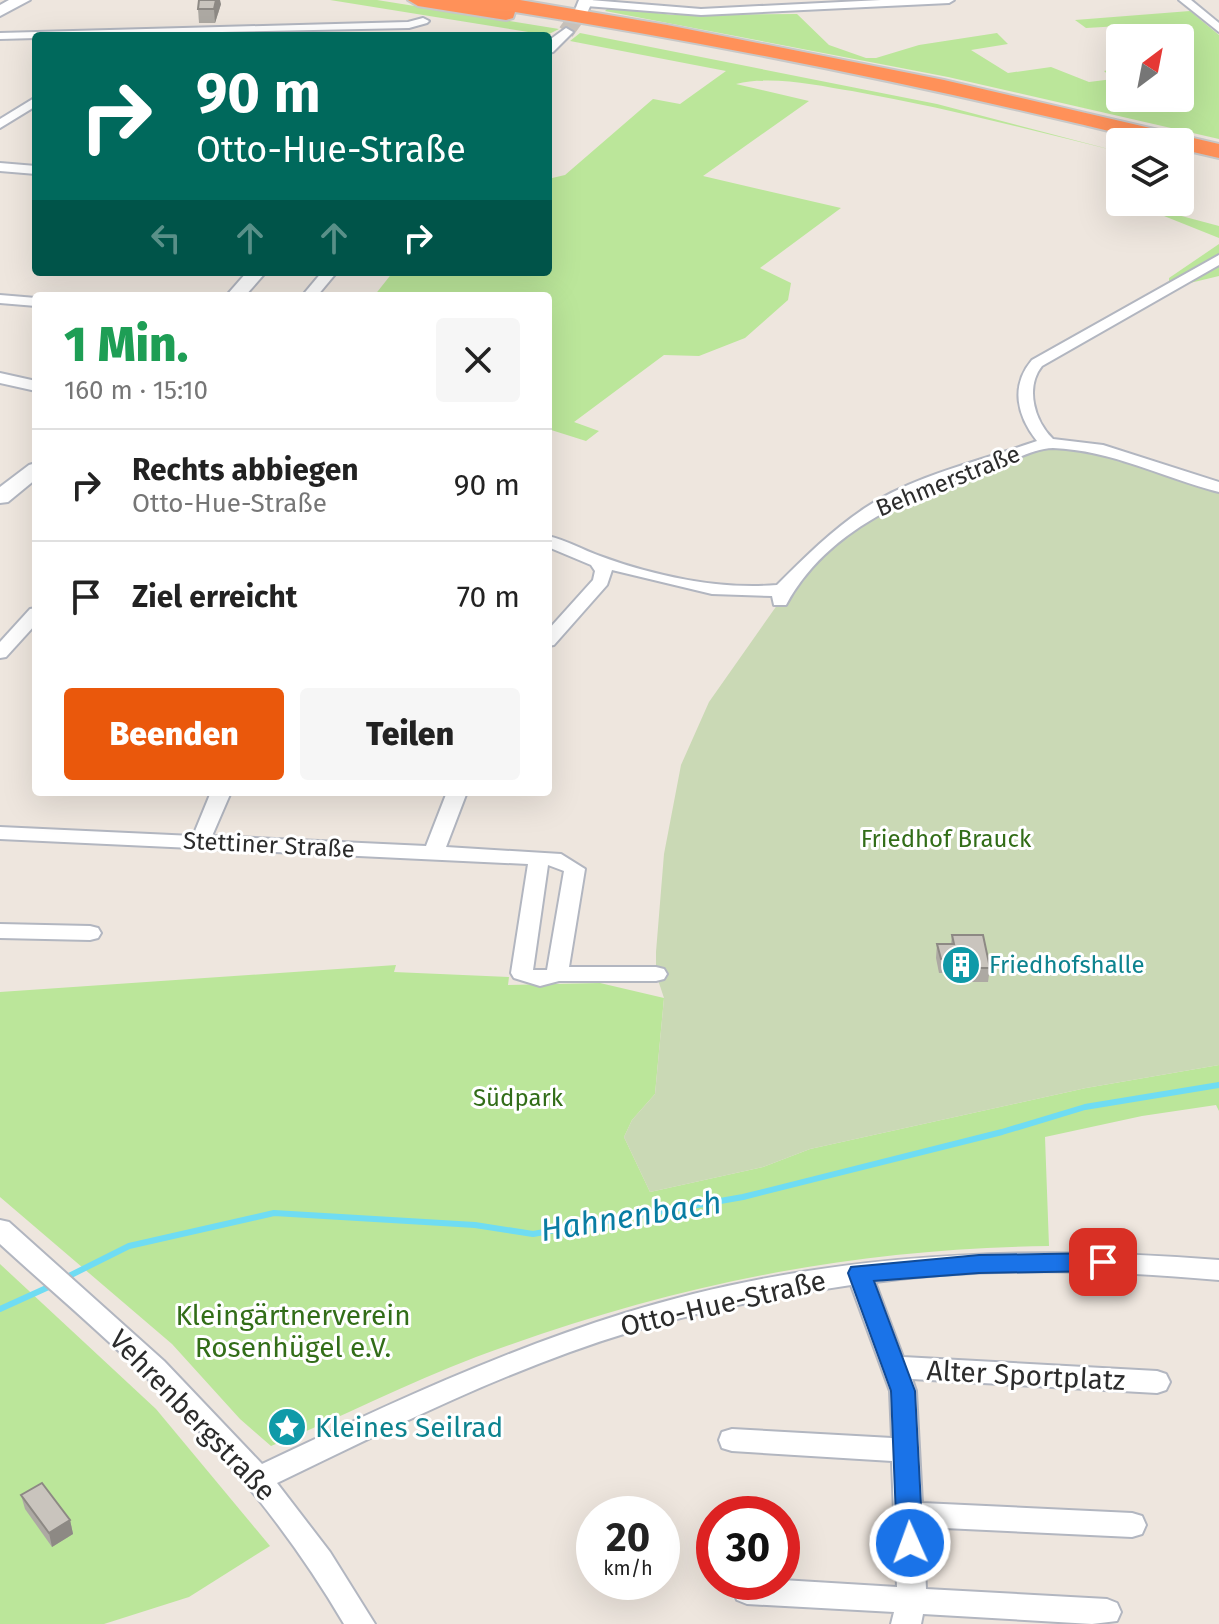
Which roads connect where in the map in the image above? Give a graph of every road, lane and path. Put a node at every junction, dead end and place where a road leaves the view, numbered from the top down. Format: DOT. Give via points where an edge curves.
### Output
graph roads {
  1 [pos="22,0"];
  2 [pos="481,0"];
  3 [pos="949,0"];
  4 [pos="1184,0"];
  5 [pos="585,4"];
  6 [pos="0,11"];
  7 [pos="421,11"];
  8 [pos="336,27"];
  9 [pos="1219,29"];
  10 [pos="166,32"];
  11 [pos="330,32"];
  12 [pos="566,32"];
  13 [pos="32,35"];
  14 [pos="0,36"];
  15 [pos="552,45"];
  16 [pos="32,104"];
  17 [pos="0,124"];
  18 [pos="1106,135"];
  19 [pos="1219,151"];
  20 [pos="1194,157"];
  21 [pos="1219,163"];
  22 [pos="0,167"];
  23 [pos="32,170"];
  24 [pos="1219,259"];
  25 [pos="254,276"];
  26 [pos="326,276"];
  27 [pos="240,292"];
  28 [pos="312,292"];
  29 [pos="0,299"];
  30 [pos="32,302"];
  31 [pos="0,378"];
  32 [pos="32,385"];
  33 [pos="1048,443"];
  34 [pos="32,472"];
  35 [pos="1219,487"];
  36 [pos="0,497"];
  37 [pos="552,543"];
  38 [pos="597,561"];
  39 [pos="32,617"];
  40 [pos="552,636"];
  41 [pos="0,653"];
  42 [pos="219,796"];
  43 [pos="455,796"];
  44 [pos="0,833"];
  45 [pos="200,842"];
  46 [pos="434,853"];
  47 [pos="539,858"];
  48 [pos="0,931"];
  49 [pos="90,933"];
  50 [pos="557,974"];
  51 [pos="656,974"];
  52 [pos="0,1229"];
  53 [pos="1219,1270"];
  54 [pos="859,1273"];
  55 [pos="894,1367"];
  56 [pos="1157,1382"];
  57 [pos="732,1440"];
  58 [pos="906,1450"];
  59 [pos="258,1479"];
  60 [pos="909,1514"];
  61 [pos="1132,1525"];
  62 [pos="800,1598"];
  63 [pos="909,1612"];
  64 [pos="1107,1612"];
  65 [pos="360,1624"];
  1 -- 6 [label="main road"];
  2 -- 19 [label="highway" via="795,56"];
  3 -- 5 [label="street" via="701,12"];
  4 -- 9 [label="street"];
  7 -- 8 [label="street" via="409,25"];
  7 -- 18 [label="highway" via="782,64"];
  8 -- 10 [label="street"];
  8 -- 11 [label="street"];
  12 -- 15 [label="street"];
  13 -- 14 [label="street"];
  16 -- 17 [label="street"];
  20 -- 21 [label="highway"];
  22 -- 23 [label="street"];
  24 -- 33 [label="street, Behmerstraße" via="1037,363 1025,388 1034,425"];
  25 -- 27 [label="street"];
  26 -- 28 [label="street"];
  29 -- 30 [label="street"];
  31 -- 32 [label="street"];
  33 -- 35 [label="street, Behmerstraße" via="1097,448"];
  33 -- 38 [label="street, Behmerstraße" via="894,498 851,525 781,596 726,592"];
  34 -- 36 [label="street"];
  37 -- 38 [label="street, Behmerstraße"];
  38 -- 40 [label="street" via="604,571 601,581"];
  39 -- 41 [label="street"];
  42 -- 45 [label="street"];
  43 -- 46 [label="street"];
  44 -- 45 [label="street, Stettiner Straße"];
  45 -- 46 [label="street, Stettiner Straße"];
  46 -- 47 [label="street, Stettiner Straße"];
  47 -- 50 [label="street, Stettiner Straße" via="561,860 575,869"];
  47 -- 50 [label="street" via="522,973 532,979"];
  48 -- 49 [label="street"];
  50 -- 51 [label="street"];
  52 -- 59 [label="street, Vehrenbergstraße" via="176,1389"];
  53 -- 54 [label="street, Otto-Hue-Straße" via="1051,1262"];
  54 -- 55 [label="street, Alter Sportplatz"];
  54 -- 59 [label="street, Otto-Hue-Straße" via="696,1305 551,1347 447,1389"];
  55 -- 56 [label="street, Alter Sportplatz"];
  55 -- 58 [label="street, Alter Sportplatz" via="903,1391"];
  57 -- 58 [label="street"];
  58 -- 60 [label="street, Alter Sportplatz"];
  59 -- 65 [label="street, Vehrenbergstraße"];
  60 -- 61 [label="street"];
  60 -- 63 [label="street, Alter Sportplatz"];
  62 -- 63 [label="street"];
  63 -- 64 [label="street"];
}
